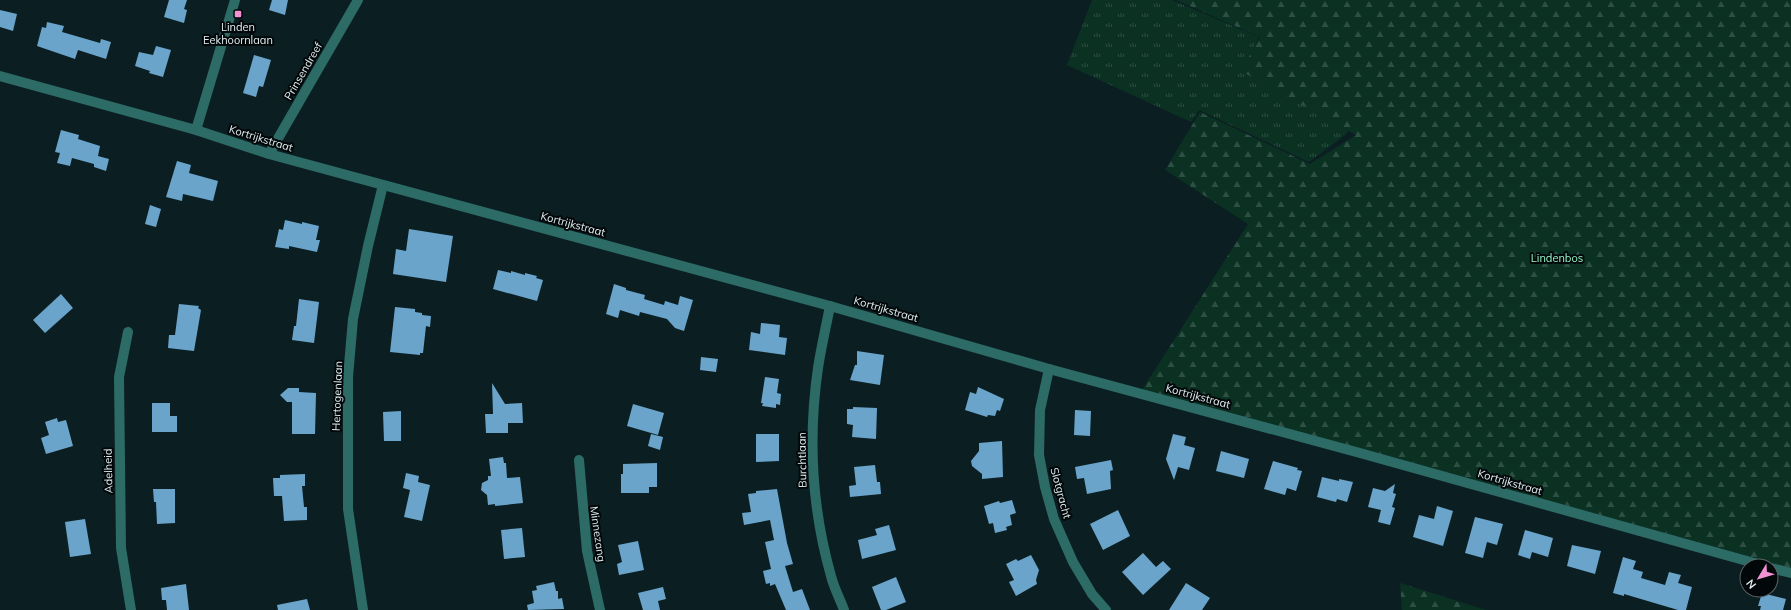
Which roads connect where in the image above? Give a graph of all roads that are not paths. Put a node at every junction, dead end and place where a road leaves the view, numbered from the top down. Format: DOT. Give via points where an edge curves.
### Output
graph roads {
  1 [pos="235,0"];
  2 [pos="358,0"];
  3 [pos="0,76"];
  4 [pos="196,130"];
  5 [pos="269,154"];
  6 [pos="383,185"];
  7 [pos="830,306"];
  8 [pos="128,332"];
  9 [pos="1049,369"];
  10 [pos="579,460"];
  11 [pos="1739,559"];
  12 [pos="1779,570"];
  13 [pos="1791,573"];
  14 [pos="131,610"];
  15 [pos="363,610"];
  16 [pos="600,610"];
  17 [pos="844,610"];
  18 [pos="1106,610"];
  1 -- 4 [label="street"];
  2 -- 5 [label="street, Prinsendreef"];
  3 -- 4 [label="street, Kortrijkstraat"];
  4 -- 5 [label="street, Kortrijkstraat"];
  5 -- 6 [label="street, Kortrijkstraat"];
  6 -- 7 [label="street, Kortrijkstraat"];
  6 -- 15 [label="street, Hertogenlaan" via="353,319 348,377 348,509"];
  7 -- 9 [label="street, Kortrijkstraat"];
  7 -- 17 [label="street, Burchtlaan" via="818,369 813,428 813,476 820,530 831,577"];
  8 -- 14 [label="street, Adelheid" via="119,377 121,548"];
  9 -- 11 [label="street, Kortrijkstraat"];
  9 -- 18 [label="street, Slotgracht" via="1040,410 1039,455 1045,487 1054,519 1072,562 1092,594"];
  10 -- 16 [label="street, Minnezang" via="587,551"];
  12 -- 13 [label="street"];
}
